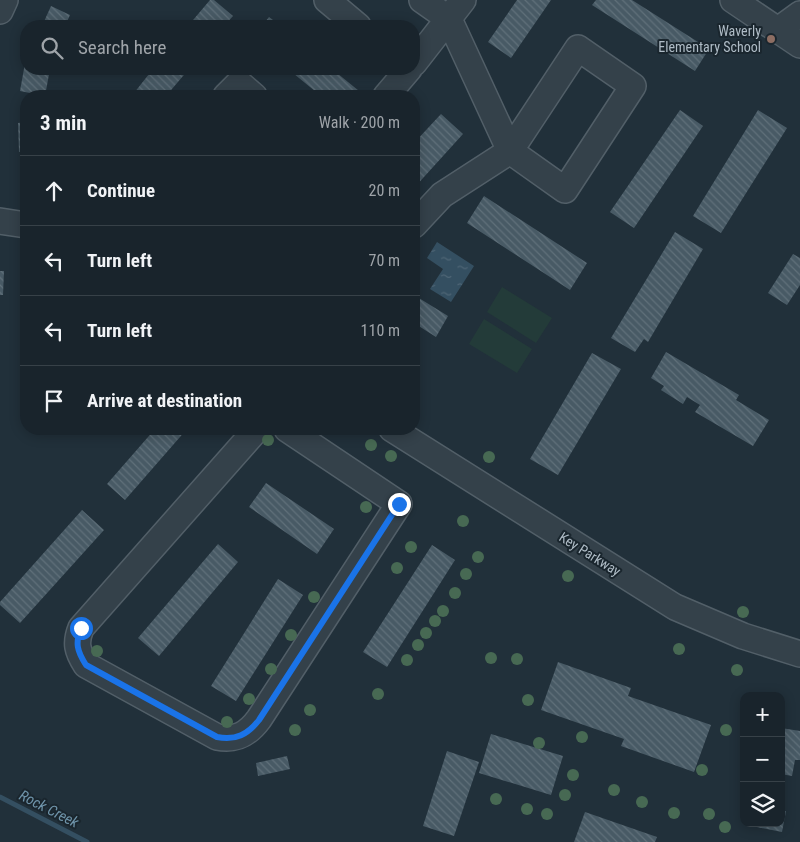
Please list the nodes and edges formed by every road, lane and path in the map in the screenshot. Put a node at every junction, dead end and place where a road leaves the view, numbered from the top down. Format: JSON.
{"nodes":[{"id":1,"x":5,"y":0,"type":"edge"},
{"id":2,"x":327,"y":0,"type":"edge"},
{"id":3,"x":422,"y":0,"type":"edge"},
{"id":4,"x":734,"y":0,"type":"edge"},
{"id":5,"x":456,"y":10,"type":"edge"},
{"id":6,"x":0,"y":11,"type":"edge"},
{"id":7,"x":800,"y":14,"type":"edge"},
{"id":8,"x":351,"y":20,"type":"edge"},
{"id":9,"x":778,"y":30,"type":"junction"},
{"id":10,"x":800,"y":45,"type":"edge"},
{"id":11,"x":420,"y":55,"type":"edge"},
{"id":12,"x":404,"y":75,"type":"edge"},
{"id":13,"x":232,"y":90,"type":"edge"},
{"id":14,"x":247,"y":90,"type":"edge"},
{"id":15,"x":391,"y":90,"type":"edge"},
{"id":16,"x":510,"y":151,"type":"junction"},
{"id":17,"x":420,"y":219,"type":"edge"},
{"id":18,"x":0,"y":221,"type":"edge"},
{"id":19,"x":20,"y":224,"type":"edge"},
{"id":20,"x":252,"y":435,"type":"edge"},
{"id":21,"x":297,"y":435,"type":"edge"},
{"id":22,"x":402,"y":435,"type":"edge"},
{"id":23,"x":800,"y":654,"type":"edge"}],
"edges":[{"from":1,"to":6,"type":"street"},
{"from":2,"to":8,"type":"street"},
{"from":3,"to":5,"type":"street"},
{"from":4,"to":9,"type":"street"},
{"from":5,"to":11,"type":"street"},
{"from":5,"to":16,"type":"street"},
{"from":7,"to":9,"type":"street"},
{"from":9,"to":10,"type":"street"},
{"from":12,"to":15,"type":"street"},
{"from":13,"to":14,"type":"street"},
{"from":16,"to":16,"type":"street"},
{"from":16,"to":17,"type":"street"},
{"from":18,"to":19,"type":"street"},
{"from":20,"to":21,"type":"street"},
{"from":22,"to":23,"type":"street","name":"Key Parkway"}]}
